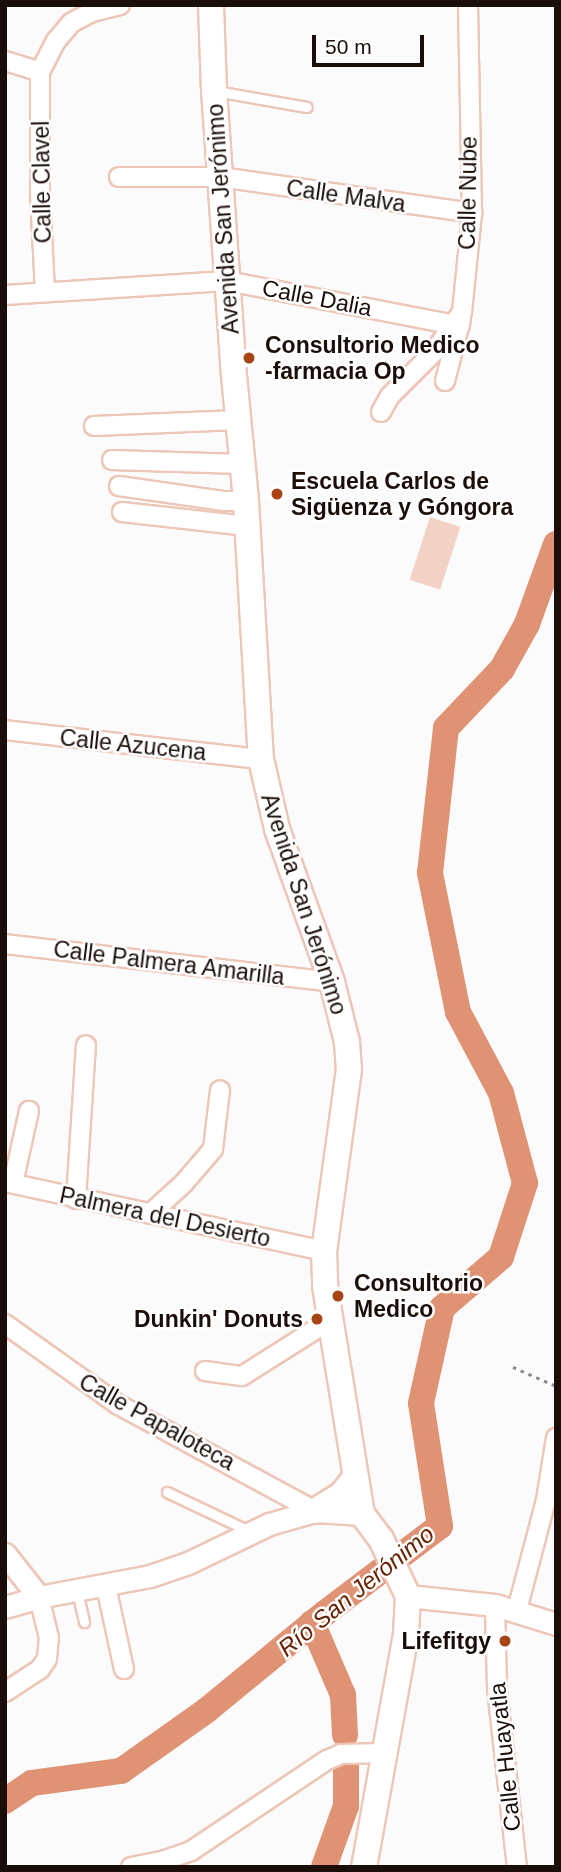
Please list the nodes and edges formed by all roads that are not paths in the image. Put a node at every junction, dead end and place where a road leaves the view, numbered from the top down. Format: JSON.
{"nodes":[{"id":1,"x":120,"y":5,"type":"edge"},
{"id":2,"x":211,"y":5,"type":"edge"},
{"id":3,"x":468,"y":5,"type":"edge"},
{"id":4,"x":5,"y":61,"type":"edge"},
{"id":5,"x":40,"y":72,"type":"junction"},
{"id":6,"x":214,"y":90,"type":"junction"},
{"id":7,"x":307,"y":107,"type":"dead end"},
{"id":8,"x":119,"y":177,"type":"dead end"},
{"id":9,"x":220,"y":177,"type":"junction"},
{"id":10,"x":471,"y":213,"type":"junction"},
{"id":11,"x":227,"y":281,"type":"junction"},
{"id":12,"x":45,"y":292,"type":"junction"},
{"id":13,"x":5,"y":295,"type":"edge"},
{"id":14,"x":458,"y":321,"type":"junction"},
{"id":15,"x":445,"y":381,"type":"dead end"},
{"id":16,"x":381,"y":412,"type":"dead end"},
{"id":17,"x":238,"y":420,"type":"junction"},
{"id":18,"x":94,"y":426,"type":"dead end"},
{"id":19,"x":112,"y":460,"type":"dead end"},
{"id":20,"x":242,"y":464,"type":"junction"},
{"id":21,"x":119,"y":486,"type":"dead end"},
{"id":22,"x":122,"y":512,"type":"dead end"},
{"id":23,"x":247,"y":514,"type":"junction"},
{"id":24,"x":5,"y":730,"type":"edge"},
{"id":25,"x":261,"y":759,"type":"junction"},
{"id":26,"x":5,"y":944,"type":"edge"},
{"id":27,"x":332,"y":982,"type":"junction"},
{"id":28,"x":86,"y":1045,"type":"dead end"},
{"id":29,"x":220,"y":1090,"type":"dead end"},
{"id":30,"x":29,"y":1111,"type":"dead end"},
{"id":31,"x":9,"y":1183,"type":"edge"},
{"id":32,"x":76,"y":1199,"type":"junction"},
{"id":33,"x":150,"y":1214,"type":"junction"},
{"id":34,"x":324,"y":1251,"type":"junction"},
{"id":35,"x":329,"y":1321,"type":"junction"},
{"id":36,"x":5,"y":1324,"type":"edge"},
{"id":37,"x":205,"y":1371,"type":"dead end"},
{"id":38,"x":556,"y":1438,"type":"edge"},
{"id":39,"x":355,"y":1478,"type":"junction"},
{"id":40,"x":167,"y":1492,"type":"dead end"},
{"id":41,"x":551,"y":1503,"type":"edge"},
{"id":42,"x":315,"y":1511,"type":"junction"},
{"id":43,"x":362,"y":1514,"type":"junction"},
{"id":44,"x":251,"y":1532,"type":"junction"},
{"id":45,"x":5,"y":1554,"type":"edge"},
{"id":46,"x":106,"y":1586,"type":"junction"},
{"id":47,"x":405,"y":1588,"type":"junction"},
{"id":48,"x":77,"y":1591,"type":"junction"},
{"id":49,"x":39,"y":1597,"type":"junction"},
{"id":50,"x":495,"y":1605,"type":"junction"},
{"id":51,"x":5,"y":1607,"type":"edge"},
{"id":52,"x":517,"y":1610,"type":"junction"},
{"id":53,"x":84,"y":1622,"type":"dead end"},
{"id":54,"x":556,"y":1624,"type":"edge"},
{"id":55,"x":124,"y":1669,"type":"dead end"},
{"id":56,"x":5,"y":1692,"type":"edge"},
{"id":57,"x":386,"y":1753,"type":"junction"},
{"id":58,"x":131,"y":1867,"type":"edge"},
{"id":59,"x":364,"y":1867,"type":"edge"},
{"id":60,"x":517,"y":1867,"type":"edge"}],
"edges":[{"from":1,"to":5,"type":"street"},
{"from":2,"to":6,"type":"main road","name":"Avenida San Jerónimo"},
{"from":3,"to":10,"type":"street","name":"Calle Nube"},
{"from":4,"to":5,"type":"street"},
{"from":5,"to":12,"type":"street","name":"Calle Clavel"},
{"from":6,"to":7,"type":"lane"},
{"from":6,"to":9,"type":"main road","name":"Avenida San Jerónimo"},
{"from":8,"to":9,"type":"street","name":"Calle Malva"},
{"from":9,"to":10,"type":"street","name":"Calle Malva"},
{"from":9,"to":11,"type":"main road","name":"Avenida San Jerónimo"},
{"from":10,"to":14,"type":"street","name":"Calle Nube"},
{"from":11,"to":12,"type":"street","name":"Calle Dalia"},
{"from":11,"to":14,"type":"street","name":"Calle Dalia"},
{"from":11,"to":17,"type":"main road","name":"Avenida San Jerónimo"},
{"from":12,"to":13,"type":"street","name":"Calle Dalia"},
{"from":14,"to":15,"type":"street","name":"Calle Nube"},
{"from":14,"to":16,"type":"street"},
{"from":17,"to":18,"type":"street"},
{"from":17,"to":20,"type":"main road","name":"Avenida San Jerónimo"},
{"from":19,"to":20,"type":"street"},
{"from":20,"to":23,"type":"main road","name":"Avenida San Jerónimo"},
{"from":21,"to":23,"type":"street"},
{"from":22,"to":23,"type":"street"},
{"from":23,"to":25,"type":"main road","name":"Avenida San Jerónimo"},
{"from":24,"to":25,"type":"street","name":"Calle Azucena"},
{"from":25,"to":27,"type":"main road","name":"Avenida San Jerónimo"},
{"from":26,"to":27,"type":"street","name":"Calle Palmera Amarilla"},
{"from":27,"to":34,"type":"main road","name":"Avenida San Jerónimo"},
{"from":28,"to":32,"type":"street"},
{"from":29,"to":33,"type":"street"},
{"from":30,"to":31,"type":"street"},
{"from":31,"to":32,"type":"street","name":"Palmera del Desierto"},
{"from":32,"to":33,"type":"street","name":"Palmera del Desierto"},
{"from":33,"to":34,"type":"street","name":"Palmera del Desierto"},
{"from":34,"to":35,"type":"main road","name":"Avenida San Jerónimo"},
{"from":35,"to":37,"type":"street"},
{"from":35,"to":39,"type":"main road","name":"Avenida San Jerónimo"},
{"from":36,"to":42,"type":"street","name":"Calle Papaloteca"},
{"from":38,"to":41,"type":"street"},
{"from":39,"to":42,"type":"main road"},
{"from":39,"to":43,"type":"main road","name":"Avenida San Jerónimo"},
{"from":40,"to":44,"type":"lane"},
{"from":41,"to":52,"type":"street"},
{"from":42,"to":43,"type":"street"},
{"from":42,"to":44,"type":"street"},
{"from":43,"to":47,"type":"main road","name":"Avenida San Jerónimo"},
{"from":44,"to":46,"type":"street"},
{"from":45,"to":49,"type":"street"},
{"from":46,"to":48,"type":"street"},
{"from":46,"to":55,"type":"street"},
{"from":47,"to":50,"type":"street"},
{"from":47,"to":57,"type":"main road","name":"Avenida San Jerónimo"},
{"from":48,"to":49,"type":"street"},
{"from":48,"to":53,"type":"lane"},
{"from":49,"to":51,"type":"street"},
{"from":49,"to":56,"type":"street"},
{"from":50,"to":52,"type":"street"},
{"from":50,"to":60,"type":"street","name":"Calle Huayatla"},
{"from":52,"to":54,"type":"street"},
{"from":57,"to":58,"type":"street"},
{"from":57,"to":59,"type":"main road","name":"Avenida San Jerónimo"}]}
